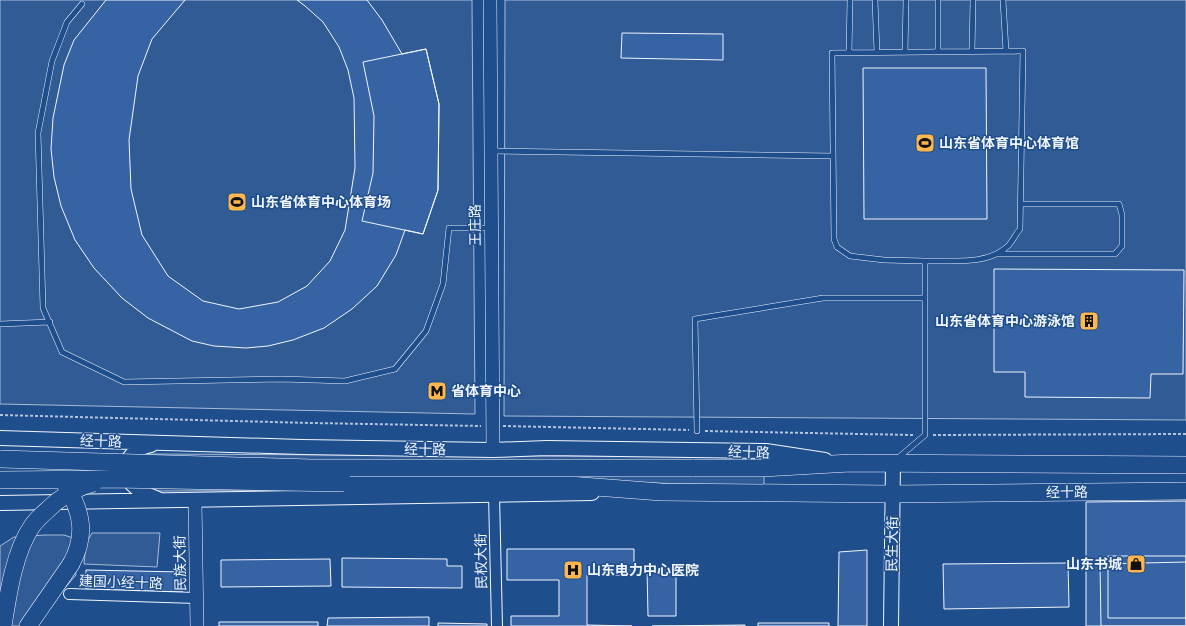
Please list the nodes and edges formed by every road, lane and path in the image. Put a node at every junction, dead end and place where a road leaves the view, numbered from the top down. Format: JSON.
{"nodes":[{"id":1,"x":490,"y":0,"type":"edge"},
{"id":2,"x":850,"y":0,"type":"edge"},
{"id":3,"x":876,"y":0,"type":"edge"},
{"id":4,"x":906,"y":0,"type":"edge"},
{"id":5,"x":938,"y":0,"type":"edge"},
{"id":6,"x":973,"y":0,"type":"edge"},
{"id":7,"x":1003,"y":0,"type":"edge"},
{"id":8,"x":82,"y":4,"type":"dead end"},
{"id":9,"x":972,"y":51,"type":"junction"},
{"id":10,"x":1006,"y":51,"type":"junction"},
{"id":11,"x":877,"y":52,"type":"junction"},
{"id":12,"x":905,"y":52,"type":"junction"},
{"id":13,"x":938,"y":52,"type":"junction"},
{"id":14,"x":849,"y":53,"type":"junction"},
{"id":15,"x":491,"y":151,"type":"junction"},
{"id":16,"x":833,"y":156,"type":"junction"},
{"id":17,"x":1020,"y":204,"type":"junction"},
{"id":18,"x":491,"y":228,"type":"junction"},
{"id":19,"x":996,"y":254,"type":"junction"},
{"id":20,"x":925,"y":261,"type":"junction"},
{"id":21,"x":925,"y":298,"type":"junction"},
{"id":22,"x":50,"y":322,"type":"junction"},
{"id":23,"x":0,"y":324,"type":"edge"},
{"id":24,"x":0,"y":415,"type":"edge"},
{"id":25,"x":493,"y":426,"type":"junction"},
{"id":26,"x":697,"y":431,"type":"junction"},
{"id":27,"x":1186,"y":434,"type":"edge"},
{"id":28,"x":925,"y":435,"type":"junction"},
{"id":29,"x":0,"y":438,"type":"edge"},
{"id":30,"x":163,"y":443,"type":"junction"},
{"id":31,"x":493,"y":450,"type":"junction"},
{"id":32,"x":0,"y":460,"type":"edge"},
{"id":33,"x":19,"y":460,"type":"junction"},
{"id":34,"x":850,"y":463,"type":"junction"},
{"id":35,"x":893,"y":463,"type":"junction"},
{"id":36,"x":1186,"y":465,"type":"edge"},
{"id":37,"x":112,"y":479,"type":"junction"},
{"id":38,"x":0,"y":480,"type":"edge"},
{"id":39,"x":1186,"y":491,"type":"edge"},
{"id":40,"x":661,"y":492,"type":"junction"},
{"id":41,"x":892,"y":494,"type":"junction"},
{"id":42,"x":494,"y":495,"type":"junction"},
{"id":43,"x":196,"y":500,"type":"junction"},
{"id":44,"x":163,"y":501,"type":"junction"},
{"id":45,"x":0,"y":503,"type":"edge"},
{"id":46,"x":69,"y":594,"type":"dead end"},
{"id":47,"x":197,"y":598,"type":"junction"},
{"id":48,"x":3,"y":626,"type":"edge"},
{"id":49,"x":28,"y":626,"type":"edge"},
{"id":50,"x":197,"y":626,"type":"edge"},
{"id":51,"x":497,"y":626,"type":"edge"},
{"id":52,"x":891,"y":626,"type":"edge"}],
"edges":[{"from":1,"to":15,"type":"street","name":"王庄路"},
{"from":2,"to":14,"type":"lane"},
{"from":3,"to":11,"type":"lane"},
{"from":4,"to":12,"type":"lane"},
{"from":5,"to":13,"type":"lane"},
{"from":6,"to":9,"type":"lane"},
{"from":7,"to":10,"type":"lane"},
{"from":8,"to":22,"type":"lane"},
{"from":9,"to":10,"type":"lane"},
{"from":9,"to":13,"type":"lane"},
{"from":10,"to":17,"type":"lane"},
{"from":11,"to":12,"type":"lane"},
{"from":11,"to":14,"type":"lane"},
{"from":12,"to":13,"type":"lane"},
{"from":14,"to":16,"type":"lane"},
{"from":15,"to":16,"type":"lane"},
{"from":15,"to":18,"type":"street","name":"王庄路"},
{"from":16,"to":20,"type":"lane"},
{"from":17,"to":19,"type":"lane"},
{"from":17,"to":19,"type":"lane"},
{"from":18,"to":22,"type":"lane"},
{"from":18,"to":25,"type":"street","name":"王庄路"},
{"from":19,"to":20,"type":"lane"},
{"from":20,"to":21,"type":"lane"},
{"from":21,"to":26,"type":"lane"},
{"from":21,"to":28,"type":"lane"},
{"from":22,"to":23,"type":"lane"},
{"from":24,"to":25,"type":"path"},
{"from":25,"to":26,"type":"path"},
{"from":25,"to":31,"type":"street","name":"王庄路"},
{"from":26,"to":28,"type":"path"},
{"from":27,"to":28,"type":"path"},
{"from":28,"to":35,"type":"lane"},
{"from":29,"to":30,"type":"main road","name":"经十路"},
{"from":30,"to":31,"type":"main road","name":"经十路"},
{"from":30,"to":44,"type":"main road"},
{"from":31,"to":34,"type":"main road","name":"经十路"},
{"from":32,"to":33,"type":"highway","name":"经十路","bridge":true},
{"from":33,"to":34,"type":"highway","name":"经十路","bridge":true},
{"from":33,"to":49,"type":"highway","bridge":true},
{"from":34,"to":35,"type":"highway","name":"经十路"},
{"from":35,"to":36,"type":"highway","name":"经十路"},
{"from":35,"to":41,"type":"main road","name":"民生大街"},
{"from":37,"to":38,"type":"highway","name":"经十路","bridge":true},
{"from":37,"to":40,"type":"highway","name":"经十路","bridge":true},
{"from":37,"to":48,"type":"highway","bridge":true},
{"from":39,"to":41,"type":"highway","name":"经十路"},
{"from":40,"to":41,"type":"highway","name":"经十路"},
{"from":40,"to":42,"type":"main road","name":"经十路"},
{"from":41,"to":52,"type":"main road","name":"民生大街"},
{"from":42,"to":43,"type":"main road","name":"经十路"},
{"from":42,"to":51,"type":"street","name":"民权大街"},
{"from":43,"to":44,"type":"main road","name":"经十路"},
{"from":43,"to":47,"type":"street","name":"民族大街"},
{"from":44,"to":45,"type":"main road","name":"经十路"},
{"from":46,"to":47,"type":"street","name":"建国小经十路"},
{"from":47,"to":50,"type":"street","name":"民族大街"}]}
